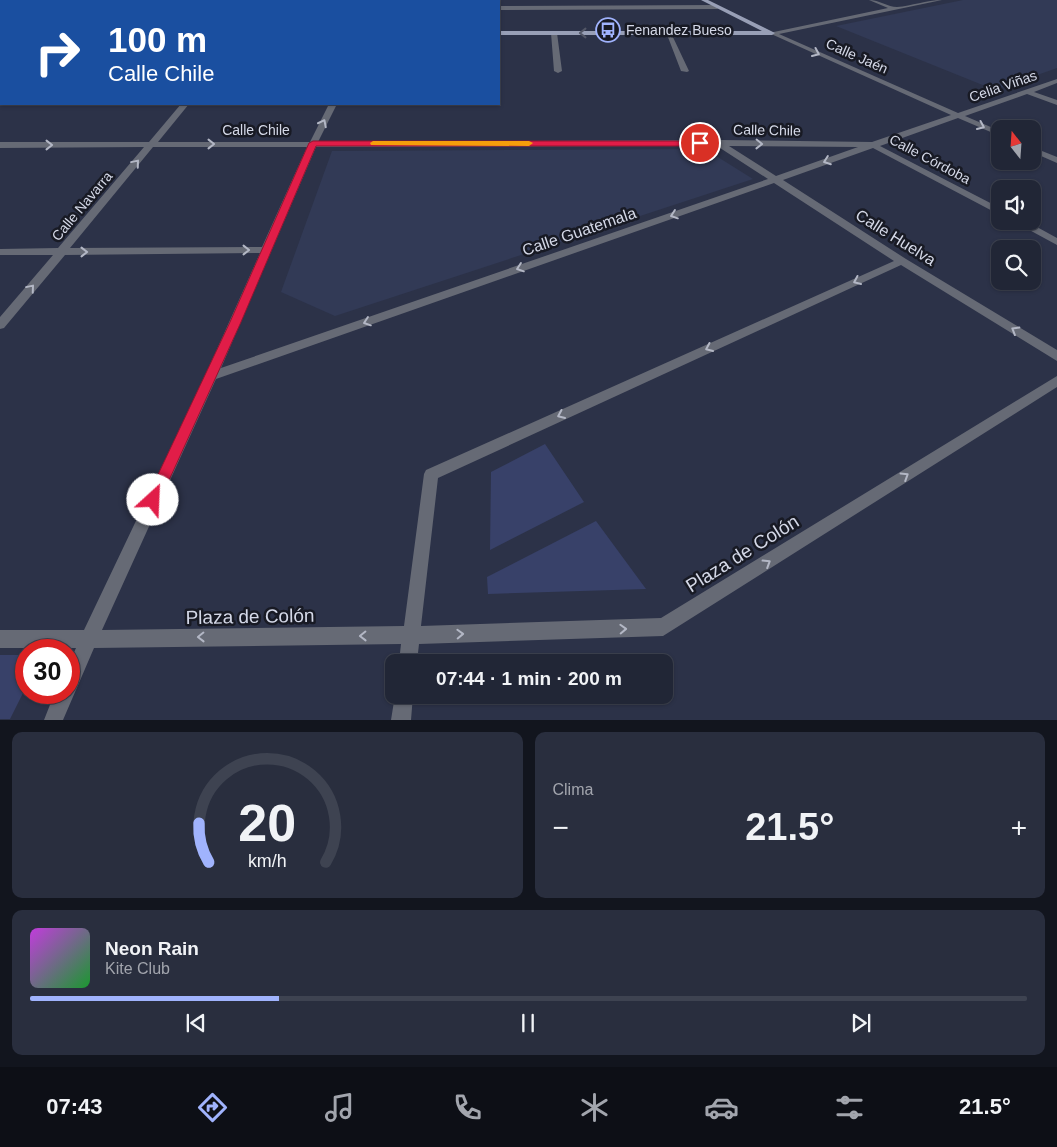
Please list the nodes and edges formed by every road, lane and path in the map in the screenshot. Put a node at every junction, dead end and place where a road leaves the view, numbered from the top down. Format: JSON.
{"nodes":[{"id":1,"x":515,"y":0,"type":"edge"},
{"id":2,"x":649,"y":0,"type":"edge"},
{"id":3,"x":704,"y":0,"type":"edge"},
{"id":4,"x":872,"y":0,"type":"edge"},
{"id":5,"x":939,"y":0,"type":"edge"},
{"id":6,"x":717,"y":7,"type":"junction"},
{"id":7,"x":500,"y":8,"type":"edge"},
{"id":8,"x":514,"y":8,"type":"junction"},
{"id":9,"x":655,"y":8,"type":"junction"},
{"id":10,"x":895,"y":9,"type":"junction"},
{"id":11,"x":500,"y":33,"type":"edge"},
{"id":12,"x":554,"y":33,"type":"junction"},
{"id":13,"x":668,"y":33,"type":"junction"},
{"id":14,"x":772,"y":33,"type":"junction"},
{"id":15,"x":558,"y":71,"type":"dead end"},
{"id":16,"x":685,"y":71,"type":"dead end"},
{"id":17,"x":1057,"y":81,"type":"edge"},
{"id":18,"x":1026,"y":91,"type":"junction"},
{"id":19,"x":1057,"y":103,"type":"edge"},
{"id":20,"x":184,"y":105,"type":"edge"},
{"id":21,"x":332,"y":105,"type":"edge"},
{"id":22,"x":956,"y":115,"type":"junction"},
{"id":23,"x":991,"y":130,"type":"edge"},
{"id":24,"x":313,"y":143,"type":"junction"},
{"id":25,"x":719,"y":143,"type":"junction"},
{"id":26,"x":0,"y":145,"type":"edge"},
{"id":27,"x":151,"y":145,"type":"junction"},
{"id":28,"x":873,"y":145,"type":"junction"},
{"id":29,"x":1041,"y":153,"type":"edge"},
{"id":30,"x":1057,"y":160,"type":"edge"},
{"id":31,"x":776,"y":179,"type":"junction"},
{"id":32,"x":991,"y":207,"type":"edge"},
{"id":33,"x":1035,"y":230,"type":"edge"},
{"id":34,"x":1057,"y":242,"type":"edge"},
{"id":35,"x":267,"y":250,"type":"junction"},
{"id":36,"x":0,"y":252,"type":"edge"},
{"id":37,"x":61,"y":252,"type":"junction"},
{"id":38,"x":902,"y":261,"type":"junction"},
{"id":39,"x":0,"y":325,"type":"edge"},
{"id":40,"x":1057,"y":356,"type":"edge"},
{"id":41,"x":211,"y":376,"type":"junction"},
{"id":42,"x":1057,"y":381,"type":"edge"},
{"id":43,"x":412,"y":635,"type":"junction"},
{"id":44,"x":0,"y":639,"type":"edge"},
{"id":45,"x":89,"y":639,"type":"junction"},
{"id":46,"x":409,"y":654,"type":"edge"},
{"id":47,"x":80,"y":659,"type":"edge"},
{"id":48,"x":60,"y":704,"type":"edge"},
{"id":49,"x":403,"y":704,"type":"edge"},
{"id":50,"x":53,"y":720,"type":"edge"},
{"id":51,"x":401,"y":720,"type":"edge"}],
"edges":[{"from":1,"to":8,"type":"street"},
{"from":2,"to":9,"type":"street"},
{"from":3,"to":6,"type":"main road","name":"Calle Jaén"},
{"from":4,"to":10,"type":"street"},
{"from":5,"to":10,"type":"street"},
{"from":6,"to":9,"type":"street"},
{"from":6,"to":14,"type":"main road","name":"Calle Jaén"},
{"from":7,"to":8,"type":"street"},
{"from":8,"to":9,"type":"street"},
{"from":10,"to":14,"type":"street"},
{"from":11,"to":12,"type":"main road"},
{"from":13,"to":12,"type":"main road","one_way":true},
{"from":12,"to":15,"type":"street"},
{"from":13,"to":14,"type":"main road"},
{"from":13,"to":16,"type":"street"},
{"from":14,"to":22,"type":"street","name":"Calle Jaén","one_way":true},
{"from":17,"to":18,"type":"street","name":"Celia Viñas"},
{"from":18,"to":19,"type":"street"},
{"from":18,"to":22,"type":"street","name":"Celia Viñas"},
{"from":20,"to":27,"type":"street","name":"Calle Navarra"},
{"from":24,"to":21,"type":"street","one_way":true},
{"from":22,"to":23,"type":"street","name":"Calle Jaén","one_way":true},
{"from":22,"to":28,"type":"street","name":"Calle Guatemala"},
{"from":24,"to":25,"type":"street","name":"Calle Chile"},
{"from":27,"to":24,"type":"street","name":"Calle Chile","one_way":true},
{"from":24,"to":35,"type":"street"},
{"from":25,"to":28,"type":"street","name":"Calle Chile","one_way":true},
{"from":25,"to":31,"type":"street","name":"Calle Huelva"},
{"from":26,"to":27,"type":"street","name":"Calle Chile","one_way":true},
{"from":37,"to":27,"type":"street","name":"Calle Navarra","one_way":true},
{"from":28,"to":31,"type":"street","name":"Calle Guatemala","one_way":true},
{"from":28,"to":32,"type":"street","name":"Calle Córdoba"},
{"from":29,"to":30,"type":"street"},
{"from":31,"to":38,"type":"street","name":"Calle Huelva"},
{"from":31,"to":41,"type":"street","name":"Calle Guatemala","one_way":true},
{"from":33,"to":34,"type":"street"},
{"from":37,"to":35,"type":"street","one_way":true},
{"from":35,"to":41,"type":"street"},
{"from":36,"to":37,"type":"street"},
{"from":39,"to":37,"type":"street","name":"Calle Navarra","one_way":true},
{"from":40,"to":38,"type":"street","name":"Calle Huelva","one_way":true},
{"from":38,"to":43,"type":"street","one_way":true},
{"from":41,"to":45,"type":"street"},
{"from":43,"to":42,"type":"street","name":"Plaza de Colón","one_way":true},
{"from":43,"to":45,"type":"street","name":"Plaza de Colón","one_way":true},
{"from":43,"to":46,"type":"street"},
{"from":44,"to":45,"type":"street","name":"Plaza de Colón"},
{"from":45,"to":47,"type":"street"},
{"from":48,"to":50,"type":"street"},
{"from":49,"to":51,"type":"street"}]}
